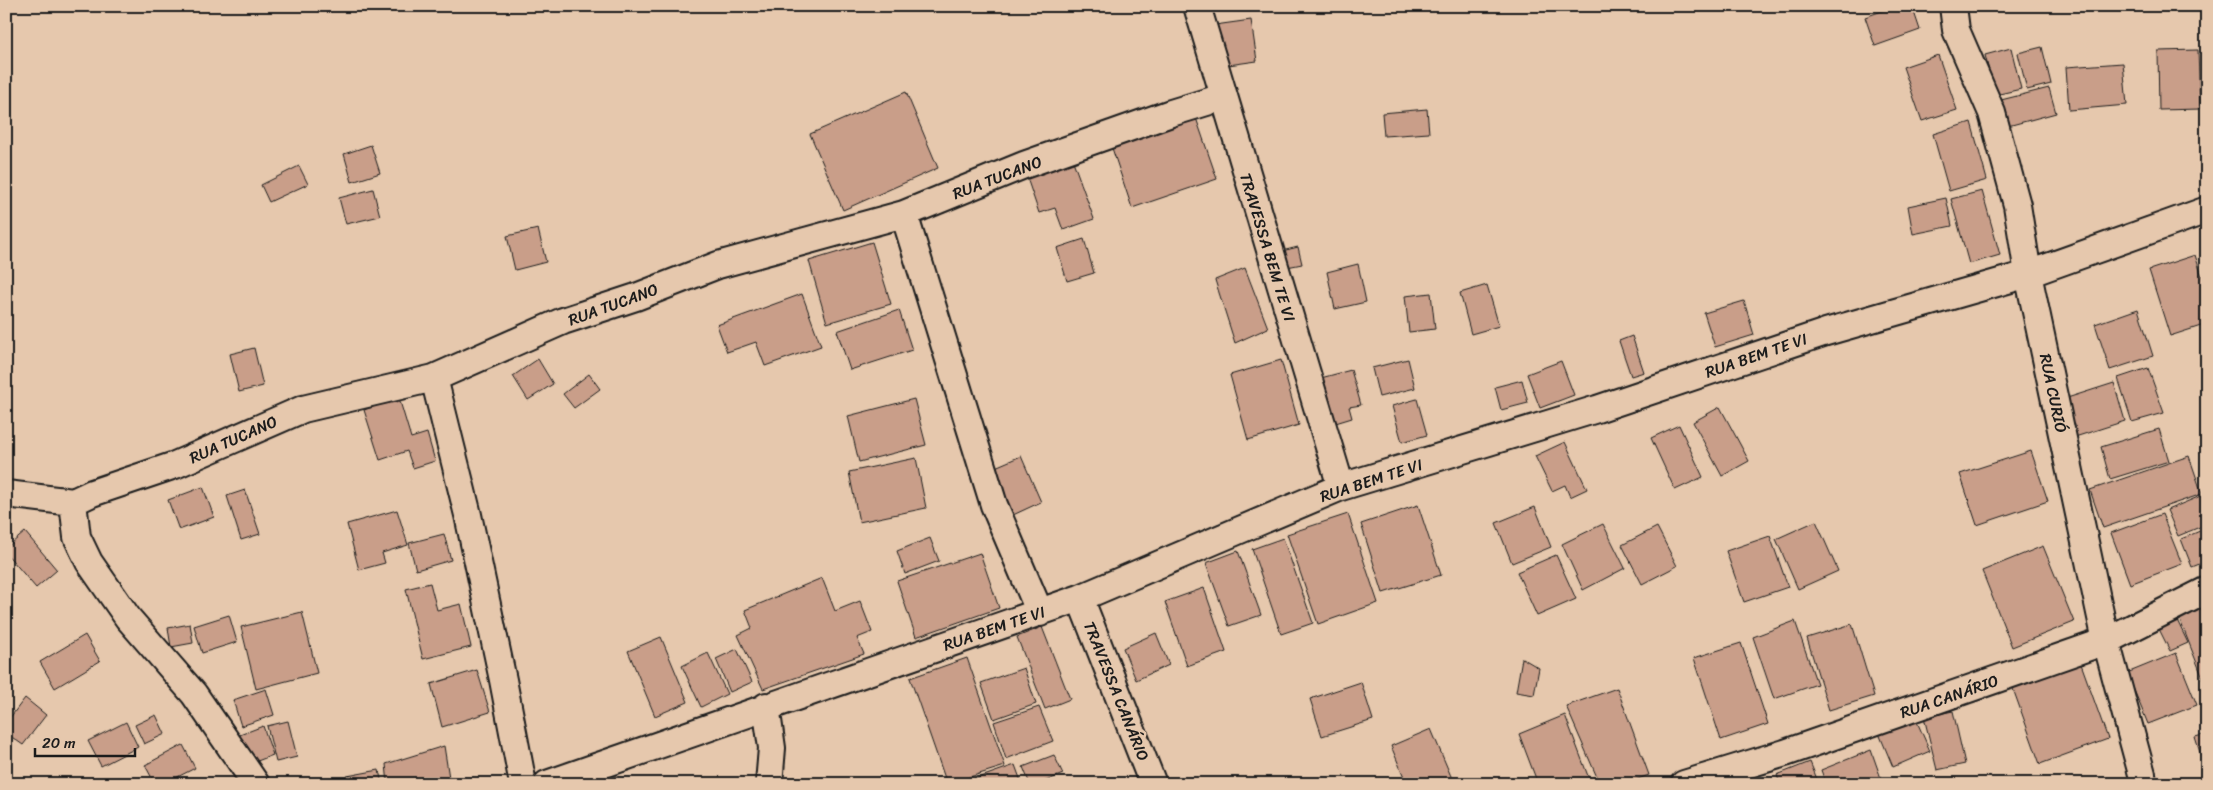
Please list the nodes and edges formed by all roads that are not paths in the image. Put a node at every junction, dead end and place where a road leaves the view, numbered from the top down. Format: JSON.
{"nodes":[{"id":1,"x":1197,"y":6,"type":"edge"},
{"id":2,"x":1954,"y":6,"type":"edge"},
{"id":3,"x":1222,"y":97,"type":"junction"},
{"id":4,"x":2207,"y":210,"type":"edge"},
{"id":5,"x":904,"y":214,"type":"junction"},
{"id":6,"x":2028,"y":274,"type":"junction"},
{"id":7,"x":434,"y":378,"type":"junction"},
{"id":8,"x":1341,"y":487,"type":"junction"},
{"id":9,"x":6,"y":494,"type":"edge"},
{"id":10,"x":73,"y":502,"type":"junction"},
{"id":11,"x":2207,"y":590,"type":"edge"},
{"id":12,"x":1080,"y":598,"type":"junction"},
{"id":13,"x":1040,"y":613,"type":"junction"},
{"id":14,"x":2106,"y":641,"type":"junction"},
{"id":15,"x":766,"y":706,"type":"junction"},
{"id":16,"x":256,"y":784,"type":"edge"},
{"id":17,"x":523,"y":784,"type":"edge"},
{"id":18,"x":547,"y":784,"type":"edge"},
{"id":19,"x":770,"y":784,"type":"edge"},
{"id":20,"x":1153,"y":784,"type":"edge"},
{"id":21,"x":1684,"y":784,"type":"edge"},
{"id":22,"x":2142,"y":784,"type":"edge"}],
"edges":[{"from":1,"to":3,"type":"street","name":"TRAVESSA BEM TE VI"},
{"from":2,"to":6,"type":"street","name":"RUA CURIÓ"},
{"from":3,"to":5,"type":"street","name":"RUA TUCANO"},
{"from":3,"to":8,"type":"street","name":"TRAVESSA BEM TE VI"},
{"from":4,"to":6,"type":"street","name":"RUA BEM TE VI"},
{"from":5,"to":7,"type":"street","name":"RUA TUCANO"},
{"from":5,"to":13,"type":"street"},
{"from":6,"to":8,"type":"street","name":"RUA BEM TE VI"},
{"from":6,"to":14,"type":"street","name":"RUA CURIÓ"},
{"from":7,"to":10,"type":"street","name":"RUA TUCANO"},
{"from":7,"to":17,"type":"street"},
{"from":8,"to":12,"type":"street","name":"RUA BEM TE VI"},
{"from":9,"to":10,"type":"street"},
{"from":10,"to":16,"type":"street"},
{"from":11,"to":14,"type":"street","name":"RUA CANÁRIO"},
{"from":12,"to":13,"type":"street","name":"RUA BEM TE VI"},
{"from":12,"to":20,"type":"street","name":"TRAVESSA CANÁRIO"},
{"from":13,"to":15,"type":"street","name":"RUA BEM TE VI"},
{"from":14,"to":21,"type":"street","name":"RUA CANÁRIO"},
{"from":14,"to":22,"type":"street","name":"RUA CURIÓ"},
{"from":15,"to":18,"type":"street","name":"RUA BEM TE VI"},
{"from":15,"to":19,"type":"street"}]}
